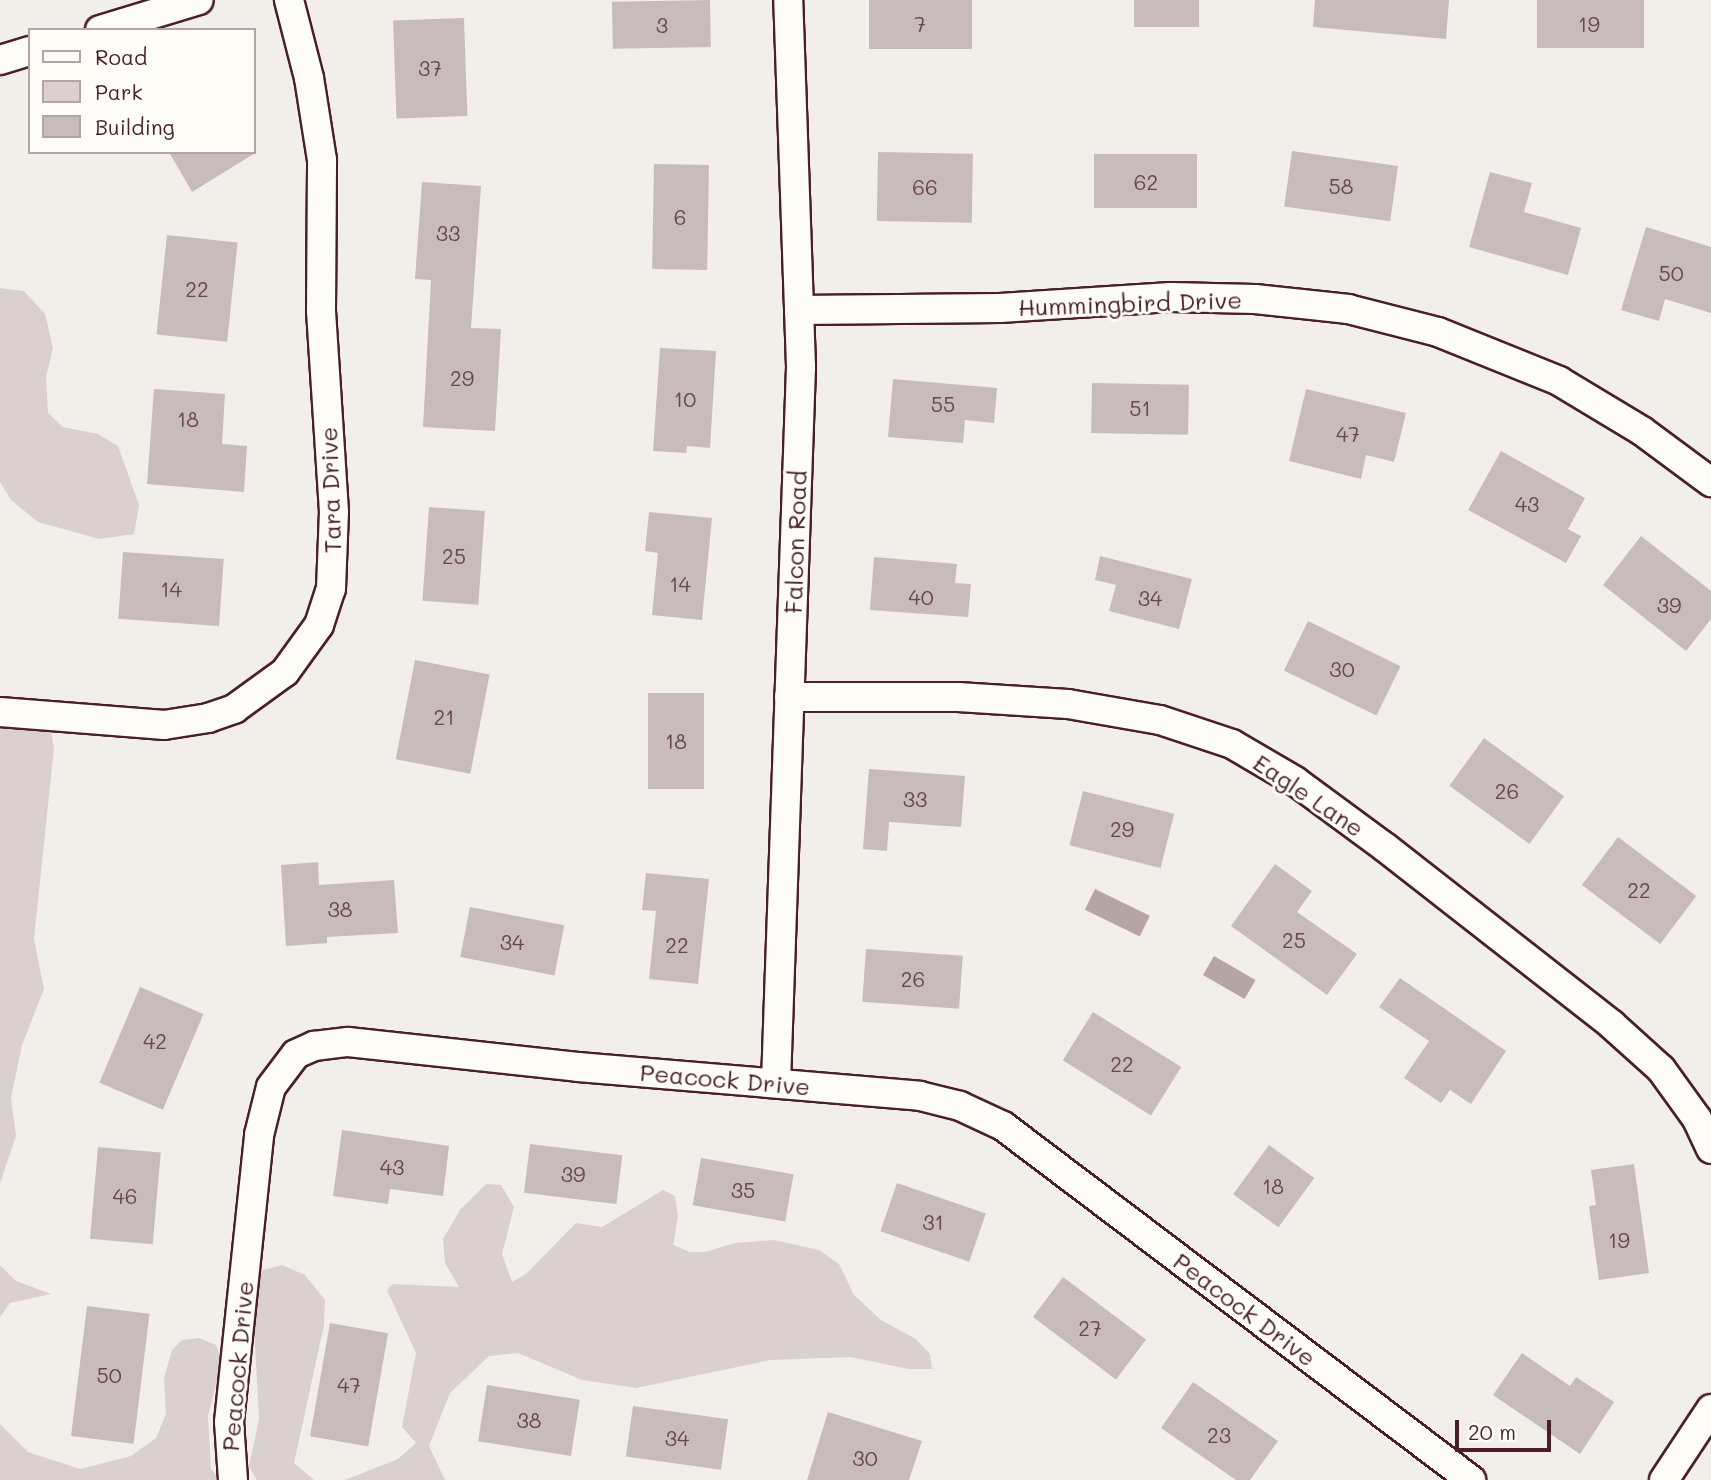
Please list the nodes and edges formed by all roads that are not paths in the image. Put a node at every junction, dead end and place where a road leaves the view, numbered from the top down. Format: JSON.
{"nodes":[{"id":1,"x":198,"y":0,"type":"edge"},
{"id":2,"x":289,"y":0,"type":"edge"},
{"id":3,"x":788,"y":0,"type":"edge"},
{"id":4,"x":107,"y":28,"type":"edge"},
{"id":5,"x":28,"y":52,"type":"edge"},
{"id":6,"x":0,"y":60,"type":"edge"},
{"id":7,"x":799,"y":310,"type":"junction"},
{"id":8,"x":1711,"y":482,"type":"edge"},
{"id":9,"x":789,"y":697,"type":"junction"},
{"id":10,"x":0,"y":712,"type":"edge"},
{"id":11,"x":776,"y":1083,"type":"junction"},
{"id":12,"x":1711,"y":1149,"type":"edge"},
{"id":13,"x":1711,"y":1409,"type":"edge"},
{"id":14,"x":233,"y":1480,"type":"edge"},
{"id":15,"x":1471,"y":1480,"type":"edge"},
{"id":16,"x":1664,"y":1480,"type":"edge"}],
"edges":[{"from":1,"to":4,"type":"street"},
{"from":2,"to":10,"type":"street","name":"Tara Drive"},
{"from":3,"to":7,"type":"street","name":"Falcon Road"},
{"from":5,"to":6,"type":"street"},
{"from":7,"to":8,"type":"street","name":"Hummingbird Drive"},
{"from":7,"to":9,"type":"street","name":"Falcon Road"},
{"from":9,"to":11,"type":"street","name":"Falcon Road"},
{"from":9,"to":12,"type":"street","name":"Eagle Lane"},
{"from":11,"to":14,"type":"street","name":"Peacock Drive"},
{"from":11,"to":15,"type":"street","name":"Peacock Drive"},
{"from":13,"to":16,"type":"street"}]}
